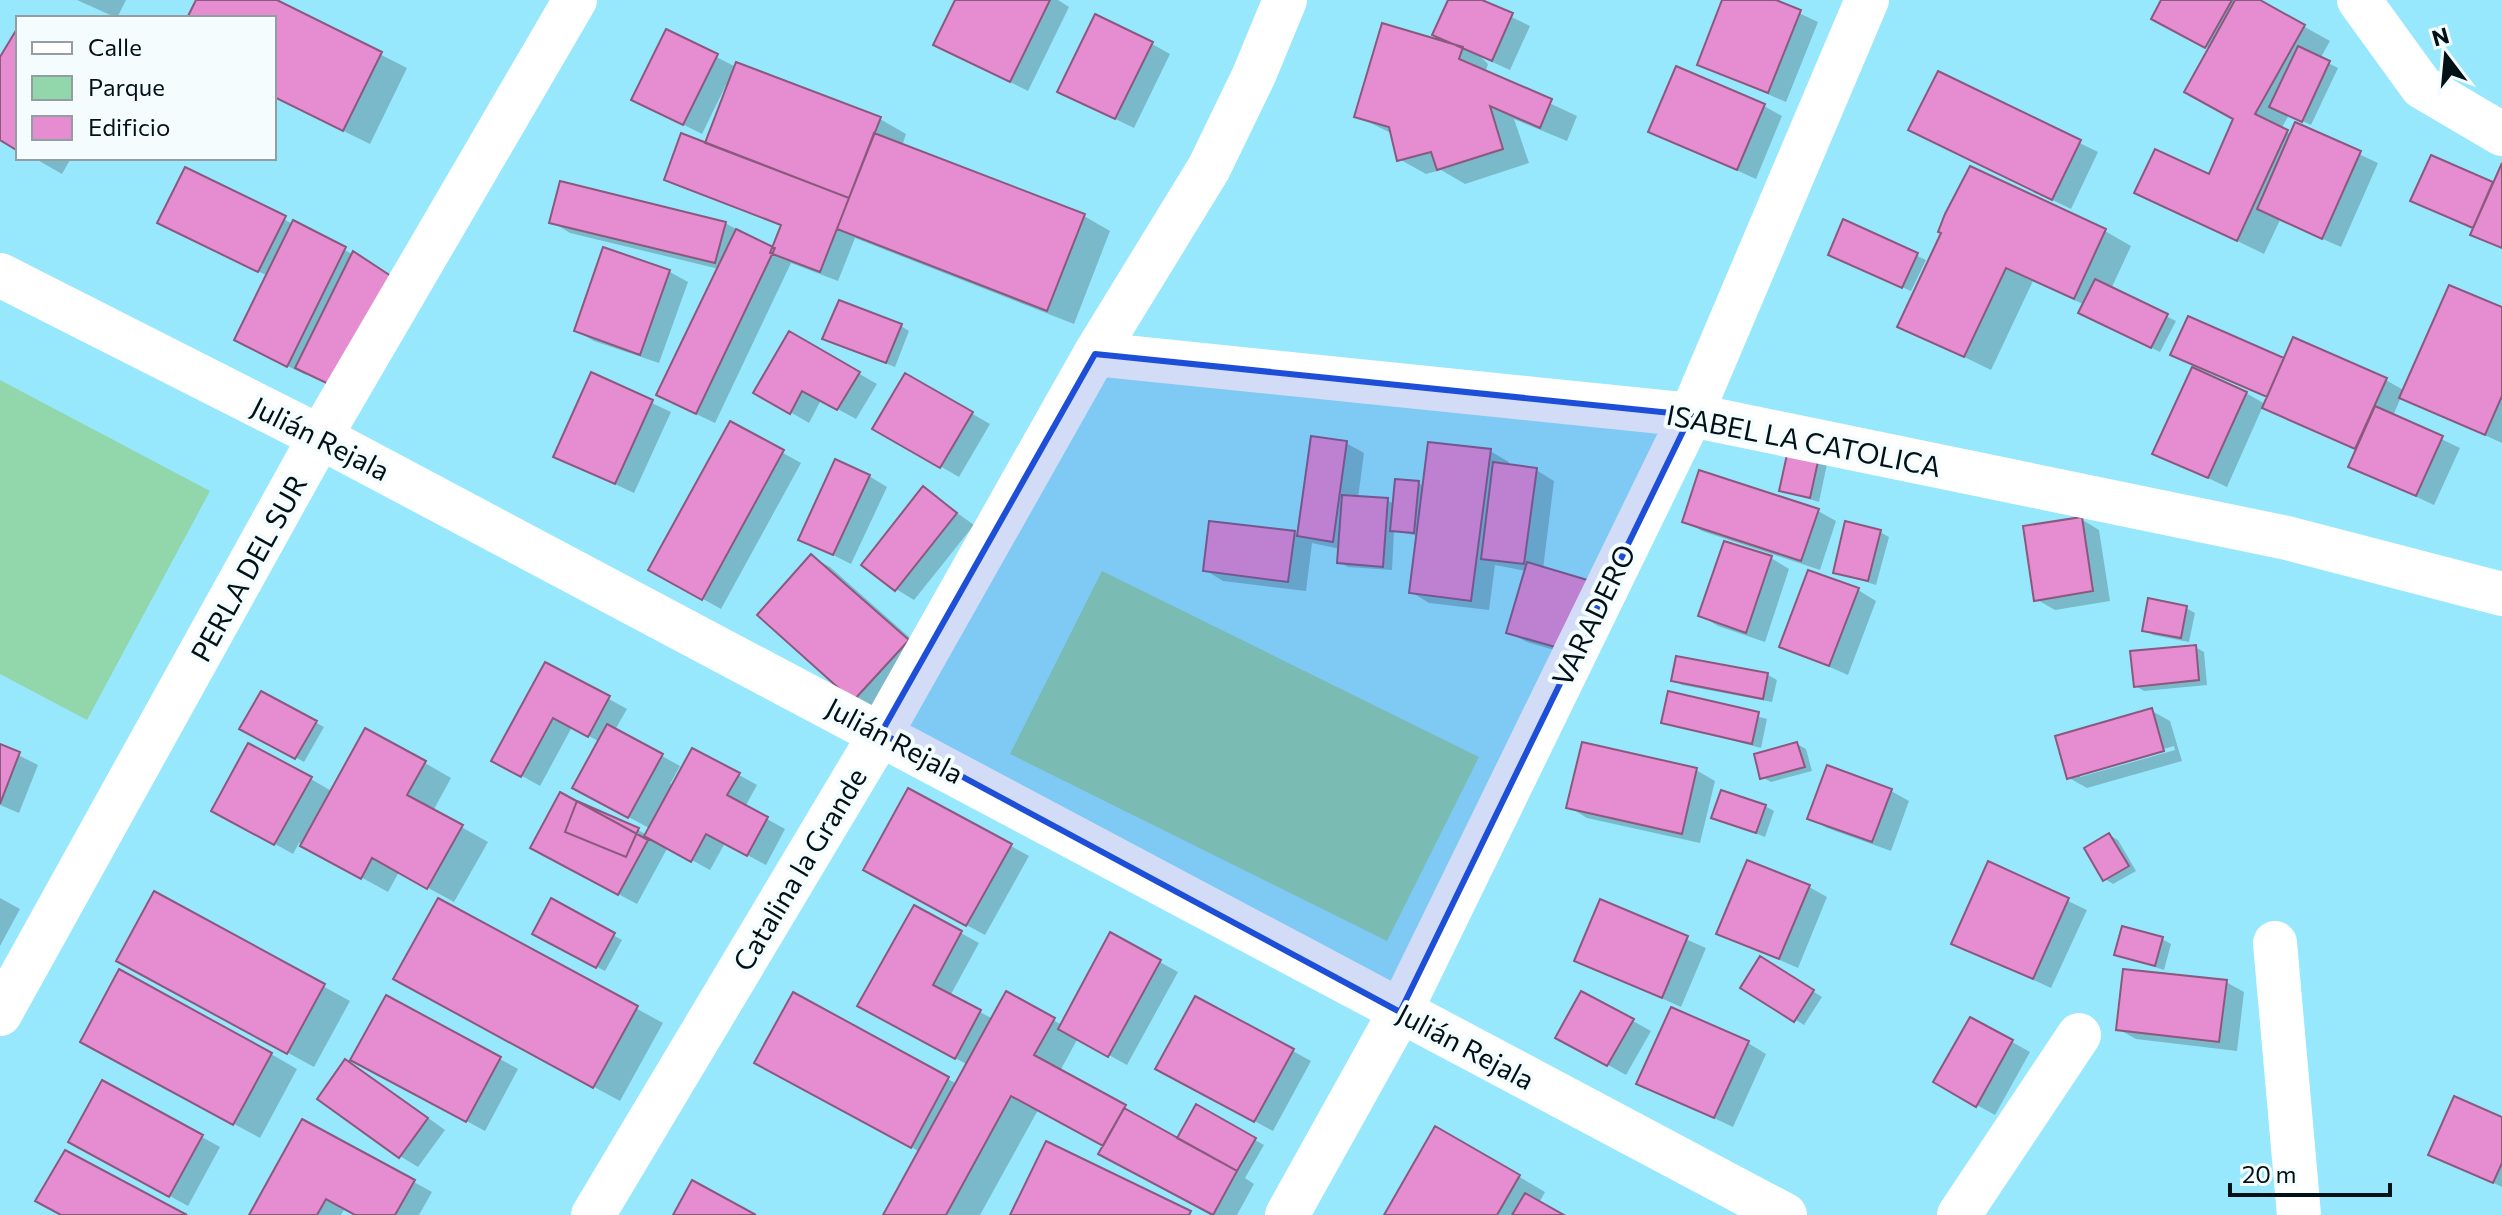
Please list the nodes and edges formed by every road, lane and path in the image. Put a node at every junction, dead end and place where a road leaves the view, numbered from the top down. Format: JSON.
{"nodes":[{"id":1,"x":575,"y":0,"type":"edge"},
{"id":2,"x":1285,"y":0,"type":"edge"},
{"id":3,"x":1867,"y":0,"type":"edge"},
{"id":4,"x":2359,"y":0,"type":"edge"},
{"id":5,"x":2502,"y":134,"type":"edge"},
{"id":6,"x":0,"y":275,"type":"edge"},
{"id":7,"x":1095,"y":354,"type":"junction"},
{"id":8,"x":1691,"y":415,"type":"junction"},
{"id":9,"x":320,"y":437,"type":"junction"},
{"id":10,"x":2502,"y":594,"type":"edge"},
{"id":11,"x":881,"y":733,"type":"junction"},
{"id":12,"x":2275,"y":943,"type":"dead end"},
{"id":13,"x":1400,"y":1012,"type":"junction"},
{"id":14,"x":0,"y":1014,"type":"edge"},
{"id":15,"x":2079,"y":1035,"type":"dead end"},
{"id":16,"x":593,"y":1215,"type":"edge"},
{"id":17,"x":1287,"y":1215,"type":"edge"},
{"id":18,"x":1785,"y":1215,"type":"edge"},
{"id":19,"x":1959,"y":1215,"type":"edge"},
{"id":20,"x":2299,"y":1215,"type":"edge"}],
"edges":[{"from":1,"to":9,"type":"street","name":"PERLA DEL SUR"},
{"from":2,"to":7,"type":"street","name":"Catalina la Grande"},
{"from":3,"to":8,"type":"street","name":"VARADERO"},
{"from":4,"to":5,"type":"street"},
{"from":6,"to":9,"type":"street","name":"Julián Rejala"},
{"from":7,"to":8,"type":"street","name":"ISABEL LA CATOLICA"},
{"from":7,"to":11,"type":"street","name":"Catalina la Grande"},
{"from":8,"to":10,"type":"street","name":"ISABEL LA CATOLICA"},
{"from":8,"to":13,"type":"street","name":"VARADERO"},
{"from":9,"to":11,"type":"street","name":"Julián Rejala"},
{"from":9,"to":14,"type":"street","name":"PERLA DEL SUR"},
{"from":11,"to":13,"type":"street","name":"Julián Rejala"},
{"from":11,"to":16,"type":"street","name":"Catalina la Grande"},
{"from":12,"to":20,"type":"street"},
{"from":13,"to":17,"type":"street","name":"VARADERO"},
{"from":13,"to":18,"type":"street","name":"Julián Rejala"},
{"from":15,"to":19,"type":"street"}]}
